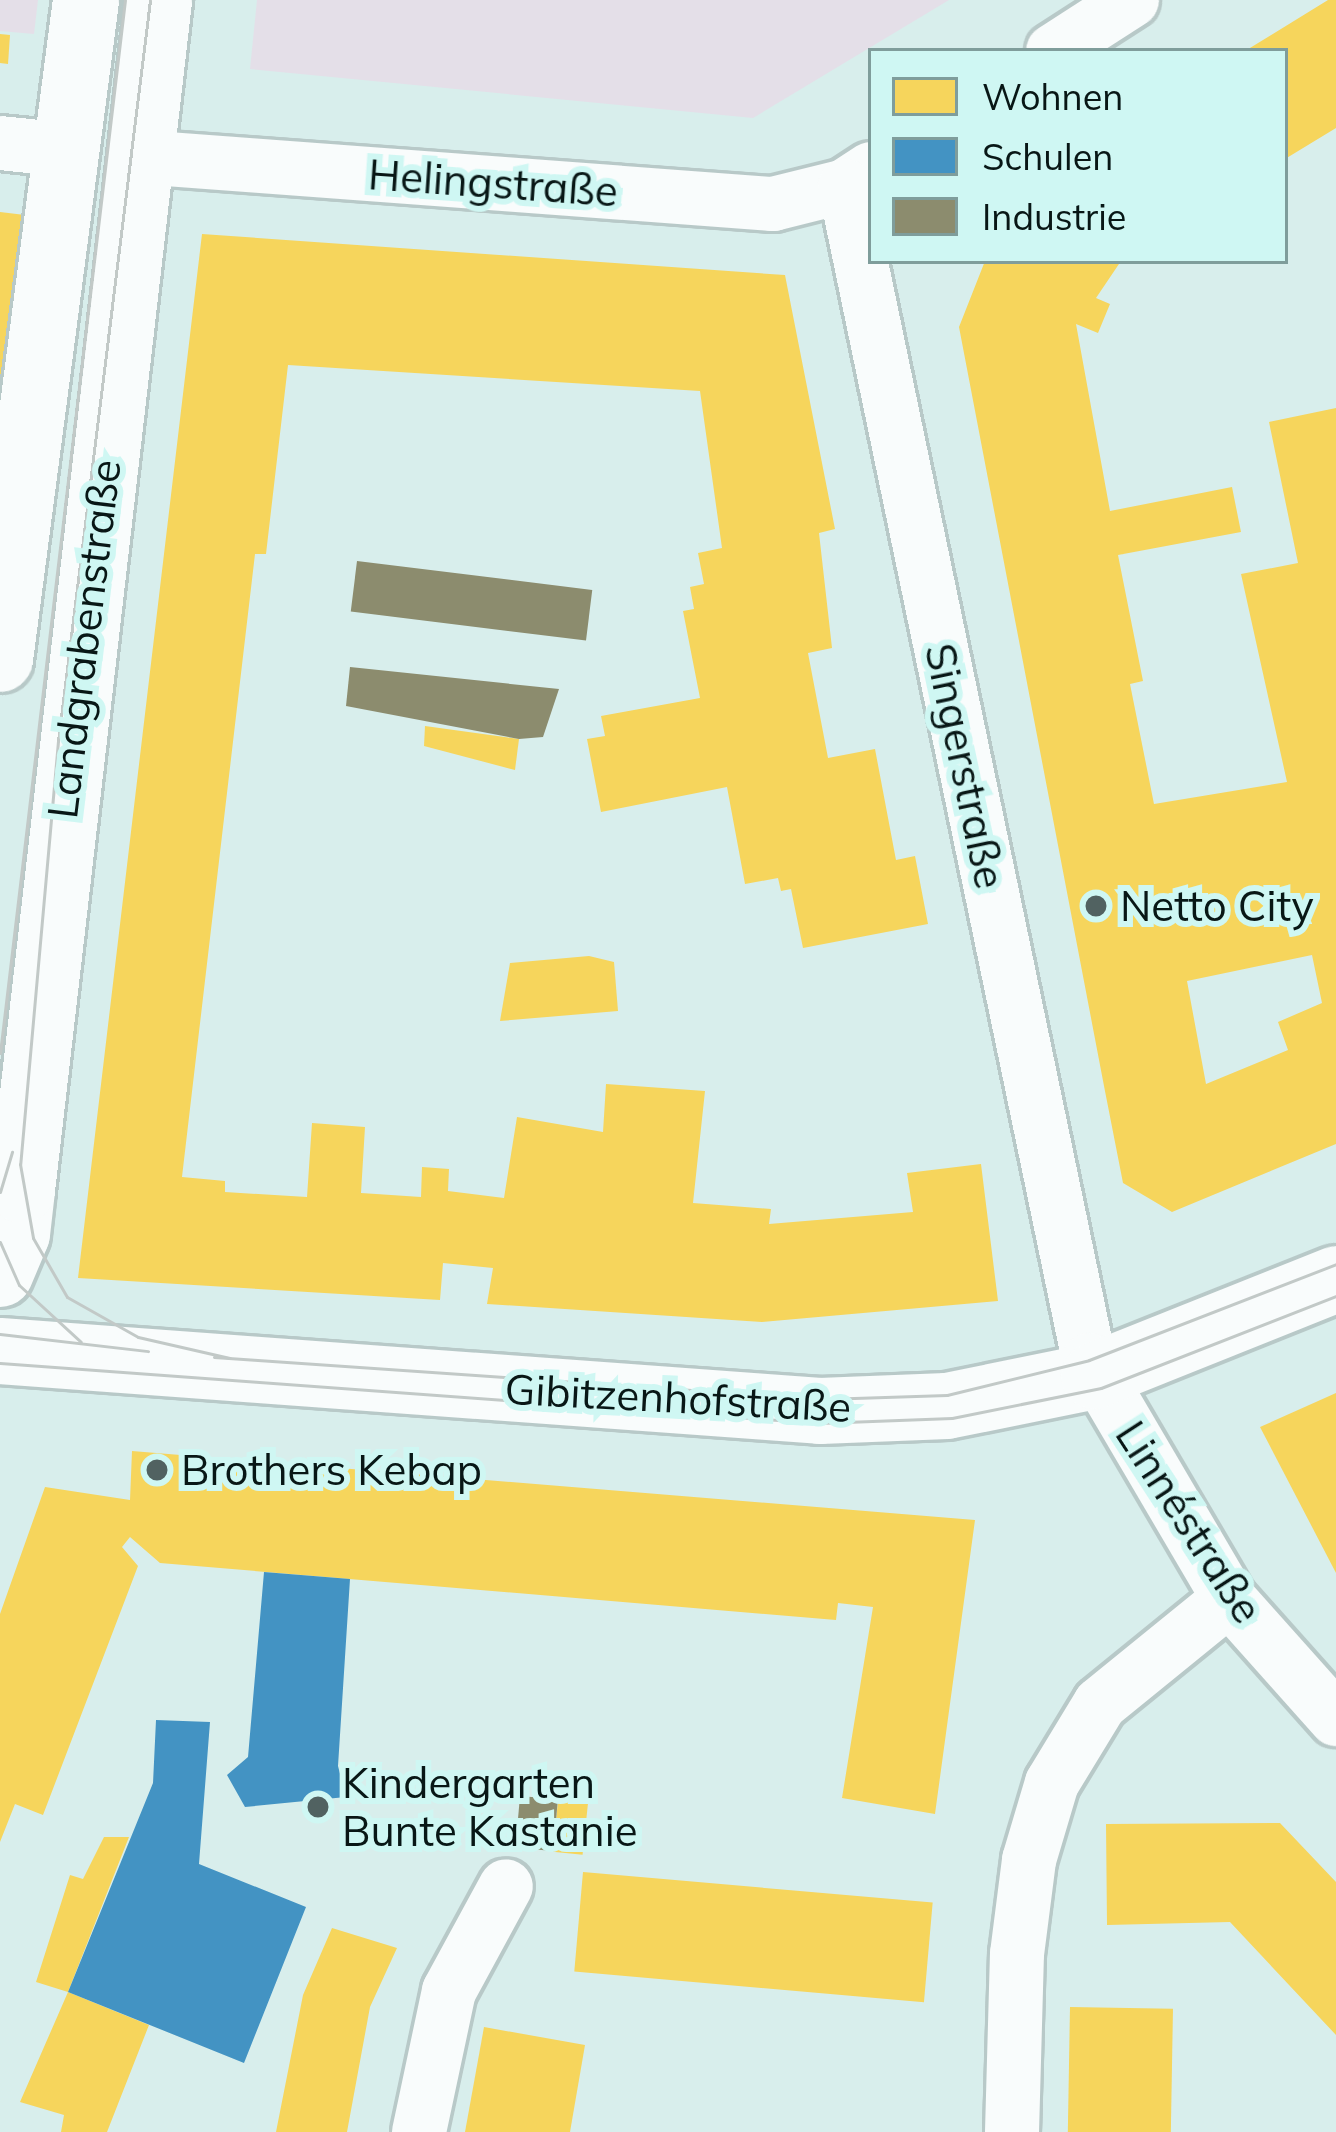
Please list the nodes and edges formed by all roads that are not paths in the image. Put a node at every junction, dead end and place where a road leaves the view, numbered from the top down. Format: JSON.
{"nodes":[{"id":1,"x":86,"y":0,"type":"edge"},
{"id":2,"x":158,"y":0,"type":"edge"},
{"id":3,"x":1132,"y":0,"type":"edge"},
{"id":4,"x":1058,"y":48,"type":"edge"},
{"id":5,"x":0,"y":142,"type":"edge"},
{"id":6,"x":68,"y":150,"type":"junction"},
{"id":7,"x":140,"y":157,"type":"junction"},
{"id":8,"x":858,"y":177,"type":"edge"},
{"id":9,"x":868,"y":228,"type":"edge"},
{"id":10,"x":875,"y":264,"type":"edge"},
{"id":11,"x":0,"y":659,"type":"edge"},
{"id":12,"x":0,"y":1274,"type":"edge"},
{"id":13,"x":1336,"y":1280,"type":"edge"},
{"id":14,"x":0,"y":1351,"type":"edge"},
{"id":15,"x":1094,"y":1376,"type":"junction"},
{"id":16,"x":1229,"y":1599,"type":"junction"},
{"id":17,"x":1336,"y":1719,"type":"edge"},
{"id":18,"x":506,"y":1886,"type":"dead end"},
{"id":19,"x":419,"y":2132,"type":"edge"},
{"id":20,"x":1012,"y":2132,"type":"edge"}],
"edges":[{"from":1,"to":6,"type":"main road","name":"Landgrabenstraße"},
{"from":2,"to":7,"type":"main road","name":"Landgrabenstraße"},
{"from":3,"to":4,"type":"street"},
{"from":5,"to":6,"type":"street"},
{"from":6,"to":11,"type":"main road","name":"Landgrabenstraße"},
{"from":7,"to":8,"type":"street","name":"Helingstraße"},
{"from":7,"to":12,"type":"main road","name":"Landgrabenstraße"},
{"from":8,"to":9,"type":"street","name":"Singerstraße"},
{"from":10,"to":15,"type":"street","name":"Singerstraße"},
{"from":13,"to":15,"type":"main road","name":"Gibitzenhofstraße"},
{"from":14,"to":15,"type":"main road","name":"Gibitzenhofstraße"},
{"from":15,"to":16,"type":"street","name":"Linnéstraße"},
{"from":16,"to":17,"type":"street","name":"Linnéstraße"},
{"from":16,"to":20,"type":"street"},
{"from":18,"to":19,"type":"street"}]}
